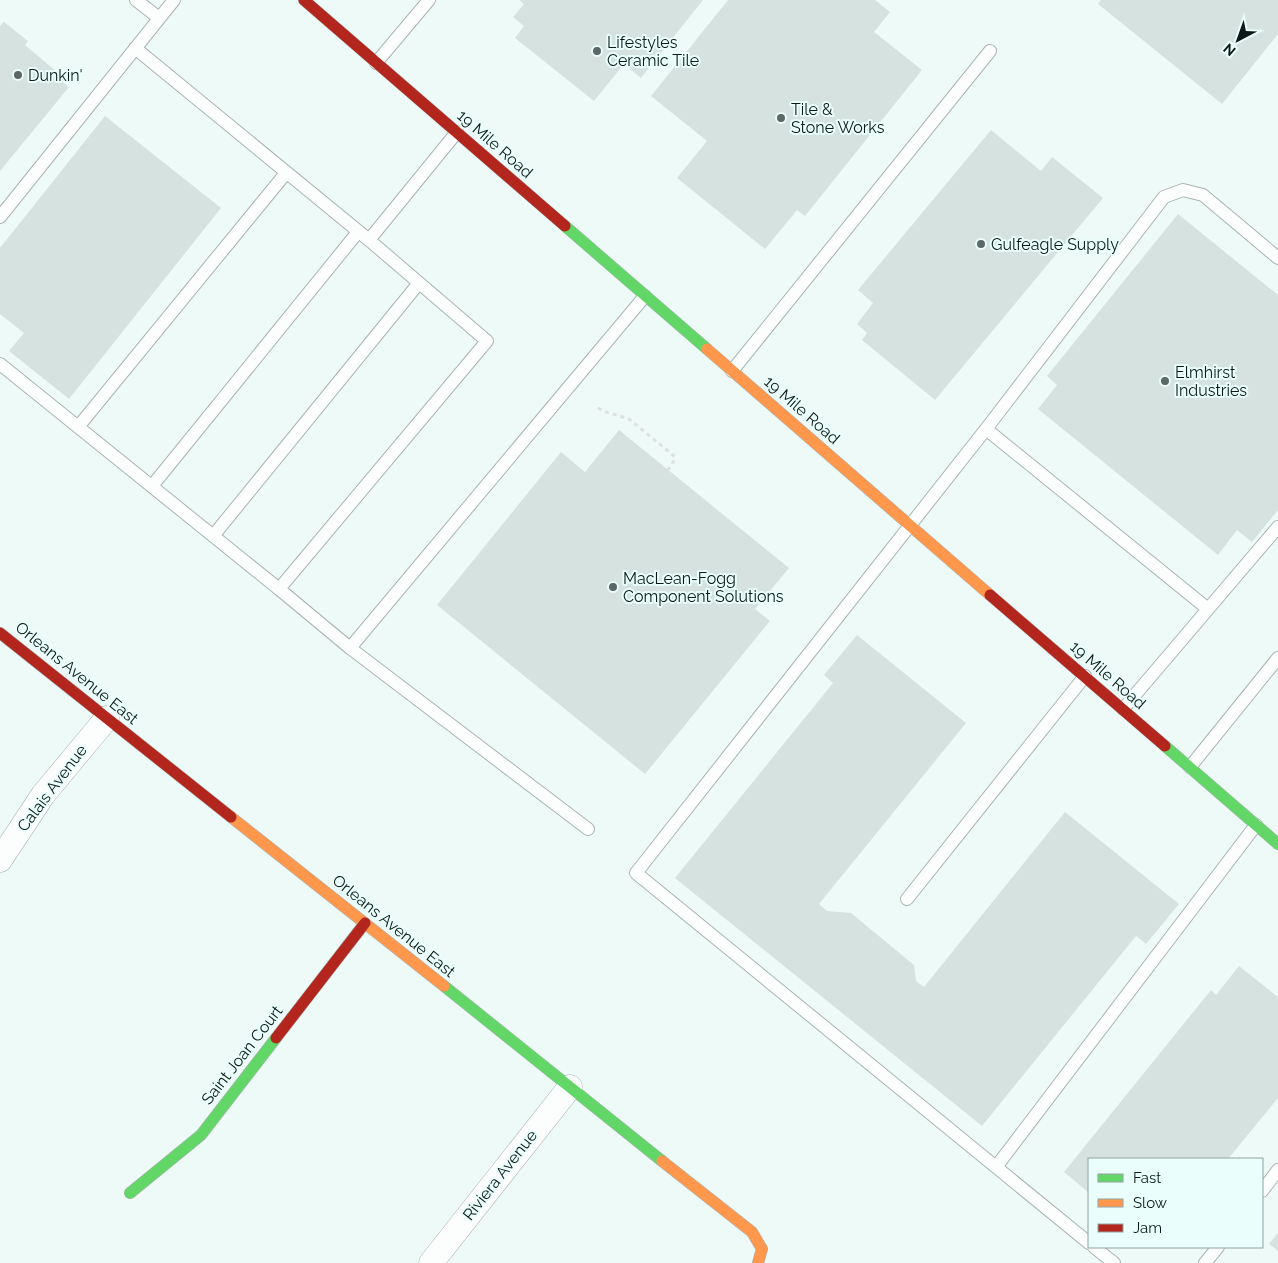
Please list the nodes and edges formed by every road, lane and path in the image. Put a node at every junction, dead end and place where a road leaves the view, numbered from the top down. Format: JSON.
{"nodes":[{"id":1,"x":136,"y":0,"type":"edge"},
{"id":2,"x":174,"y":0,"type":"edge"},
{"id":3,"x":304,"y":0,"type":"edge"},
{"id":4,"x":429,"y":0,"type":"edge"},
{"id":5,"x":318,"y":5,"type":"edge"},
{"id":6,"x":159,"y":18,"type":"junction"},
{"id":7,"x":135,"y":48,"type":"junction"},
{"id":8,"x":990,"y":51,"type":"dead end"},
{"id":9,"x":376,"y":63,"type":"junction"},
{"id":10,"x":456,"y":132,"type":"junction"},
{"id":11,"x":286,"y":173,"type":"junction"},
{"id":12,"x":0,"y":217,"type":"edge"},
{"id":13,"x":358,"y":232,"type":"junction"},
{"id":14,"x":369,"y":240,"type":"junction"},
{"id":15,"x":1278,"y":258,"type":"edge"},
{"id":16,"x":419,"y":283,"type":"junction"},
{"id":17,"x":645,"y":296,"type":"junction"},
{"id":18,"x":0,"y":364,"type":"edge"},
{"id":19,"x":732,"y":371,"type":"junction"},
{"id":20,"x":598,"y":408,"type":"dead end"},
{"id":21,"x":78,"y":427,"type":"junction"},
{"id":22,"x":986,"y":428,"type":"junction"},
{"id":23,"x":668,"y":470,"type":"dead end"},
{"id":24,"x":152,"y":486,"type":"junction"},
{"id":25,"x":909,"y":524,"type":"junction"},
{"id":26,"x":1278,"y":527,"type":"edge"},
{"id":27,"x":213,"y":536,"type":"junction"},
{"id":28,"x":279,"y":589,"type":"junction"},
{"id":29,"x":1208,"y":609,"type":"junction"},
{"id":30,"x":0,"y":633,"type":"edge"},
{"id":31,"x":350,"y":648,"type":"junction"},
{"id":32,"x":1278,"y":658,"type":"edge"},
{"id":33,"x":1085,"y":676,"type":"junction"},
{"id":34,"x":1123,"y":709,"type":"junction"},
{"id":35,"x":106,"y":718,"type":"junction"},
{"id":36,"x":1190,"y":767,"type":"junction"},
{"id":37,"x":1256,"y":825,"type":"junction"},
{"id":38,"x":588,"y":829,"type":"dead end"},
{"id":39,"x":1278,"y":844,"type":"edge"},
{"id":40,"x":0,"y":860,"type":"edge"},
{"id":41,"x":907,"y":899,"type":"dead end"},
{"id":42,"x":365,"y":923,"type":"junction"},
{"id":43,"x":570,"y":1087,"type":"junction"},
{"id":44,"x":996,"y":1167,"type":"junction"},
{"id":45,"x":1278,"y":1170,"type":"edge"},
{"id":46,"x":1263,"y":1190,"type":"edge"},
{"id":47,"x":130,"y":1193,"type":"dead end"},
{"id":48,"x":1088,"y":1242,"type":"edge"},
{"id":49,"x":1095,"y":1248,"type":"edge"},
{"id":50,"x":1217,"y":1248,"type":"edge"},
{"id":51,"x":431,"y":1263,"type":"edge"},
{"id":52,"x":758,"y":1263,"type":"edge"},
{"id":53,"x":1114,"y":1263,"type":"edge"},
{"id":54,"x":1205,"y":1263,"type":"edge"}],
"edges":[{"from":1,"to":6,"type":"lane"},
{"from":2,"to":6,"type":"lane"},
{"from":3,"to":5,"type":"street","name":"19 Mile Road"},
{"from":4,"to":9,"type":"lane"},
{"from":5,"to":9,"type":"street","name":"19 Mile Road"},
{"from":6,"to":7,"type":"lane"},
{"from":7,"to":11,"type":"lane"},
{"from":7,"to":12,"type":"lane"},
{"from":8,"to":19,"type":"lane"},
{"from":9,"to":10,"type":"street","name":"19 Mile Road"},
{"from":10,"to":14,"type":"lane"},
{"from":10,"to":17,"type":"street","name":"19 Mile Road"},
{"from":11,"to":13,"type":"lane"},
{"from":11,"to":21,"type":"lane"},
{"from":13,"to":14,"type":"lane"},
{"from":13,"to":24,"type":"lane"},
{"from":14,"to":16,"type":"lane"},
{"from":15,"to":22,"type":"lane"},
{"from":16,"to":27,"type":"lane"},
{"from":16,"to":28,"type":"lane"},
{"from":17,"to":19,"type":"street","name":"19 Mile Road"},
{"from":17,"to":31,"type":"lane"},
{"from":18,"to":21,"type":"lane"},
{"from":19,"to":25,"type":"street","name":"19 Mile Road"},
{"from":20,"to":23,"type":"path"},
{"from":21,"to":24,"type":"lane"},
{"from":22,"to":25,"type":"lane"},
{"from":22,"to":29,"type":"lane"},
{"from":24,"to":27,"type":"lane"},
{"from":25,"to":33,"type":"street","name":"19 Mile Road"},
{"from":25,"to":44,"type":"lane"},
{"from":26,"to":29,"type":"lane"},
{"from":27,"to":28,"type":"lane"},
{"from":28,"to":31,"type":"lane"},
{"from":29,"to":34,"type":"lane"},
{"from":30,"to":35,"type":"street","name":"Orleans Avenue East"},
{"from":31,"to":38,"type":"lane"},
{"from":32,"to":36,"type":"lane"},
{"from":33,"to":34,"type":"street","name":"19 Mile Road"},
{"from":33,"to":41,"type":"lane"},
{"from":34,"to":36,"type":"street","name":"19 Mile Road"},
{"from":35,"to":40,"type":"street","name":"Calais Avenue"},
{"from":35,"to":42,"type":"street","name":"Orleans Avenue East"},
{"from":36,"to":37,"type":"street","name":"19 Mile Road"},
{"from":37,"to":39,"type":"street","name":"19 Mile Road"},
{"from":37,"to":44,"type":"lane"},
{"from":42,"to":43,"type":"street","name":"Orleans Avenue East"},
{"from":42,"to":47,"type":"street","name":"Saint Joan Court"},
{"from":43,"to":51,"type":"street","name":"Riviera Avenue"},
{"from":43,"to":52,"type":"street","name":"Orleans Avenue East"},
{"from":44,"to":48,"type":"lane"},
{"from":45,"to":46,"type":"lane"},
{"from":49,"to":53,"type":"lane"},
{"from":50,"to":54,"type":"lane"}]}
